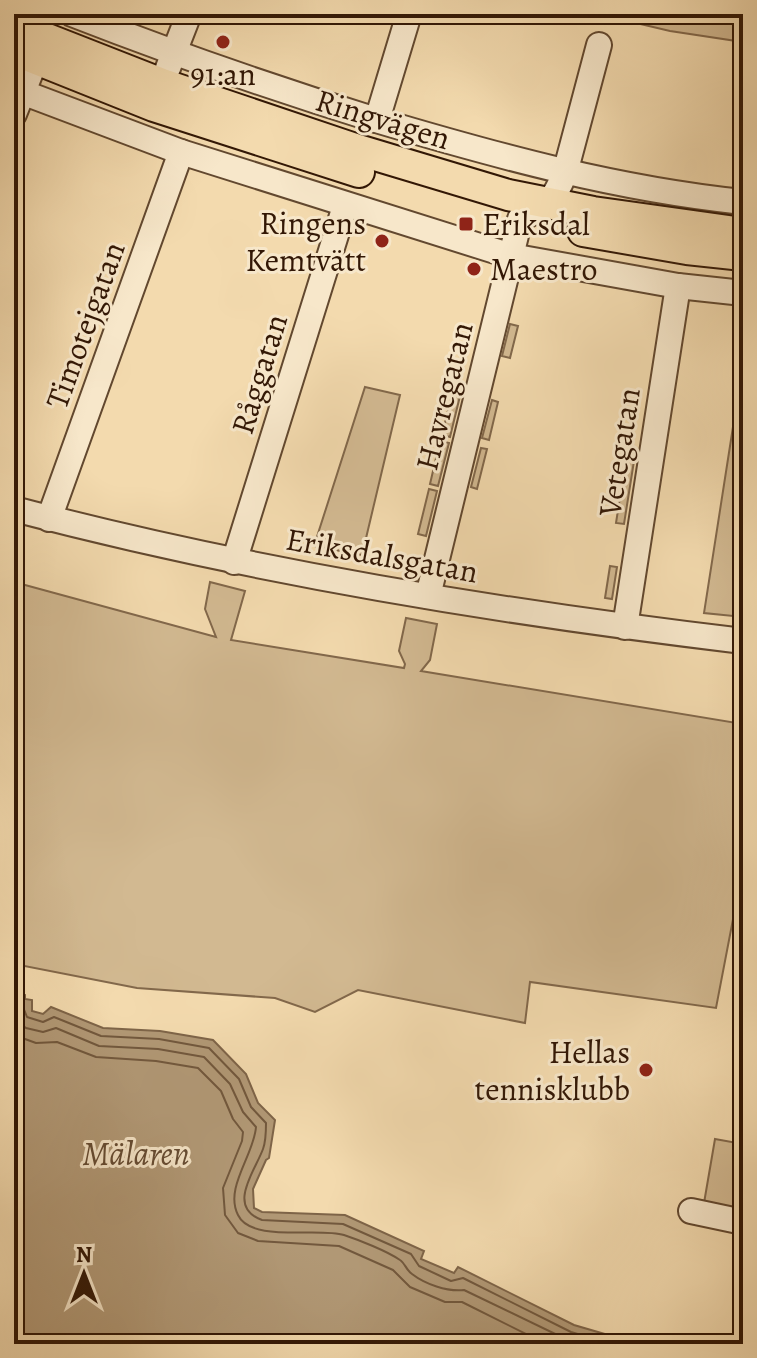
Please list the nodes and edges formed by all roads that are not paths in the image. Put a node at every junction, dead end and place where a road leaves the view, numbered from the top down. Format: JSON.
{"nodes":[{"id":1,"x":72,"y":14,"type":"edge"},
{"id":2,"x":189,"y":14,"type":"edge"},
{"id":3,"x":409,"y":14,"type":"edge"},
{"id":4,"x":14,"y":26,"type":"edge"},
{"id":5,"x":599,"y":45,"type":"dead end"},
{"id":6,"x":32,"y":49,"type":"edge"},
{"id":7,"x":174,"y":54,"type":"junction"},
{"id":8,"x":158,"y":95,"type":"junction"},
{"id":9,"x":17,"y":99,"type":"edge"},
{"id":10,"x":377,"y":120,"type":"junction"},
{"id":11,"x":181,"y":152,"type":"junction"},
{"id":12,"x":565,"y":173,"type":"junction"},
{"id":13,"x":743,"y":202,"type":"edge"},
{"id":14,"x":550,"y":204,"type":"junction"},
{"id":15,"x":345,"y":206,"type":"junction"},
{"id":16,"x":520,"y":219,"type":"junction"},
{"id":17,"x":743,"y":233,"type":"edge"},
{"id":18,"x":743,"y":255,"type":"edge"},
{"id":19,"x":511,"y":256,"type":"junction"},
{"id":20,"x":678,"y":286,"type":"junction"},
{"id":21,"x":743,"y":293,"type":"edge"},
{"id":22,"x":14,"y":509,"type":"edge"},
{"id":23,"x":49,"y":519,"type":"junction"},
{"id":24,"x":234,"y":562,"type":"junction"},
{"id":25,"x":428,"y":596,"type":"junction"},
{"id":26,"x":625,"y":627,"type":"junction"},
{"id":27,"x":743,"y":641,"type":"edge"},
{"id":28,"x":691,"y":1211,"type":"dead end"},
{"id":29,"x":743,"y":1222,"type":"edge"}],
"edges":[{"from":1,"to":7,"type":"street","name":"Ringvägen"},
{"from":2,"to":7,"type":"street"},
{"from":3,"to":10,"type":"street"},
{"from":4,"to":6,"type":"main road","name":"Ringvägen"},
{"from":5,"to":12,"type":"street"},
{"from":6,"to":8,"type":"main road","name":"Ringvägen"},
{"from":6,"to":9,"type":"street"},
{"from":7,"to":8,"type":"street"},
{"from":7,"to":10,"type":"street","name":"Ringvägen"},
{"from":8,"to":14,"type":"main road","name":"Ringvägen"},
{"from":8,"to":16,"type":"main road","name":"Ringvägen"},
{"from":9,"to":11,"type":"street"},
{"from":10,"to":12,"type":"street","name":"Ringvägen"},
{"from":11,"to":15,"type":"street"},
{"from":11,"to":23,"type":"street","name":"Timotejgatan"},
{"from":12,"to":13,"type":"street","name":"Ringvägen"},
{"from":12,"to":14,"type":"street"},
{"from":14,"to":16,"type":"street"},
{"from":14,"to":17,"type":"main road","name":"Ringvägen"},
{"from":15,"to":19,"type":"street"},
{"from":15,"to":24,"type":"street","name":"Råggatan"},
{"from":16,"to":18,"type":"main road","name":"Ringvägen"},
{"from":16,"to":19,"type":"street","name":"Havregatan"},
{"from":19,"to":20,"type":"street"},
{"from":19,"to":25,"type":"street","name":"Havregatan"},
{"from":20,"to":21,"type":"street"},
{"from":20,"to":26,"type":"street","name":"Vetegatan"},
{"from":22,"to":23,"type":"street","name":"Eriksdalsgatan"},
{"from":23,"to":24,"type":"street","name":"Eriksdalsgatan"},
{"from":24,"to":25,"type":"street","name":"Eriksdalsgatan"},
{"from":25,"to":26,"type":"street","name":"Eriksdalsgatan"},
{"from":26,"to":27,"type":"street","name":"Eriksdalsgatan"},
{"from":28,"to":29,"type":"street"}]}
